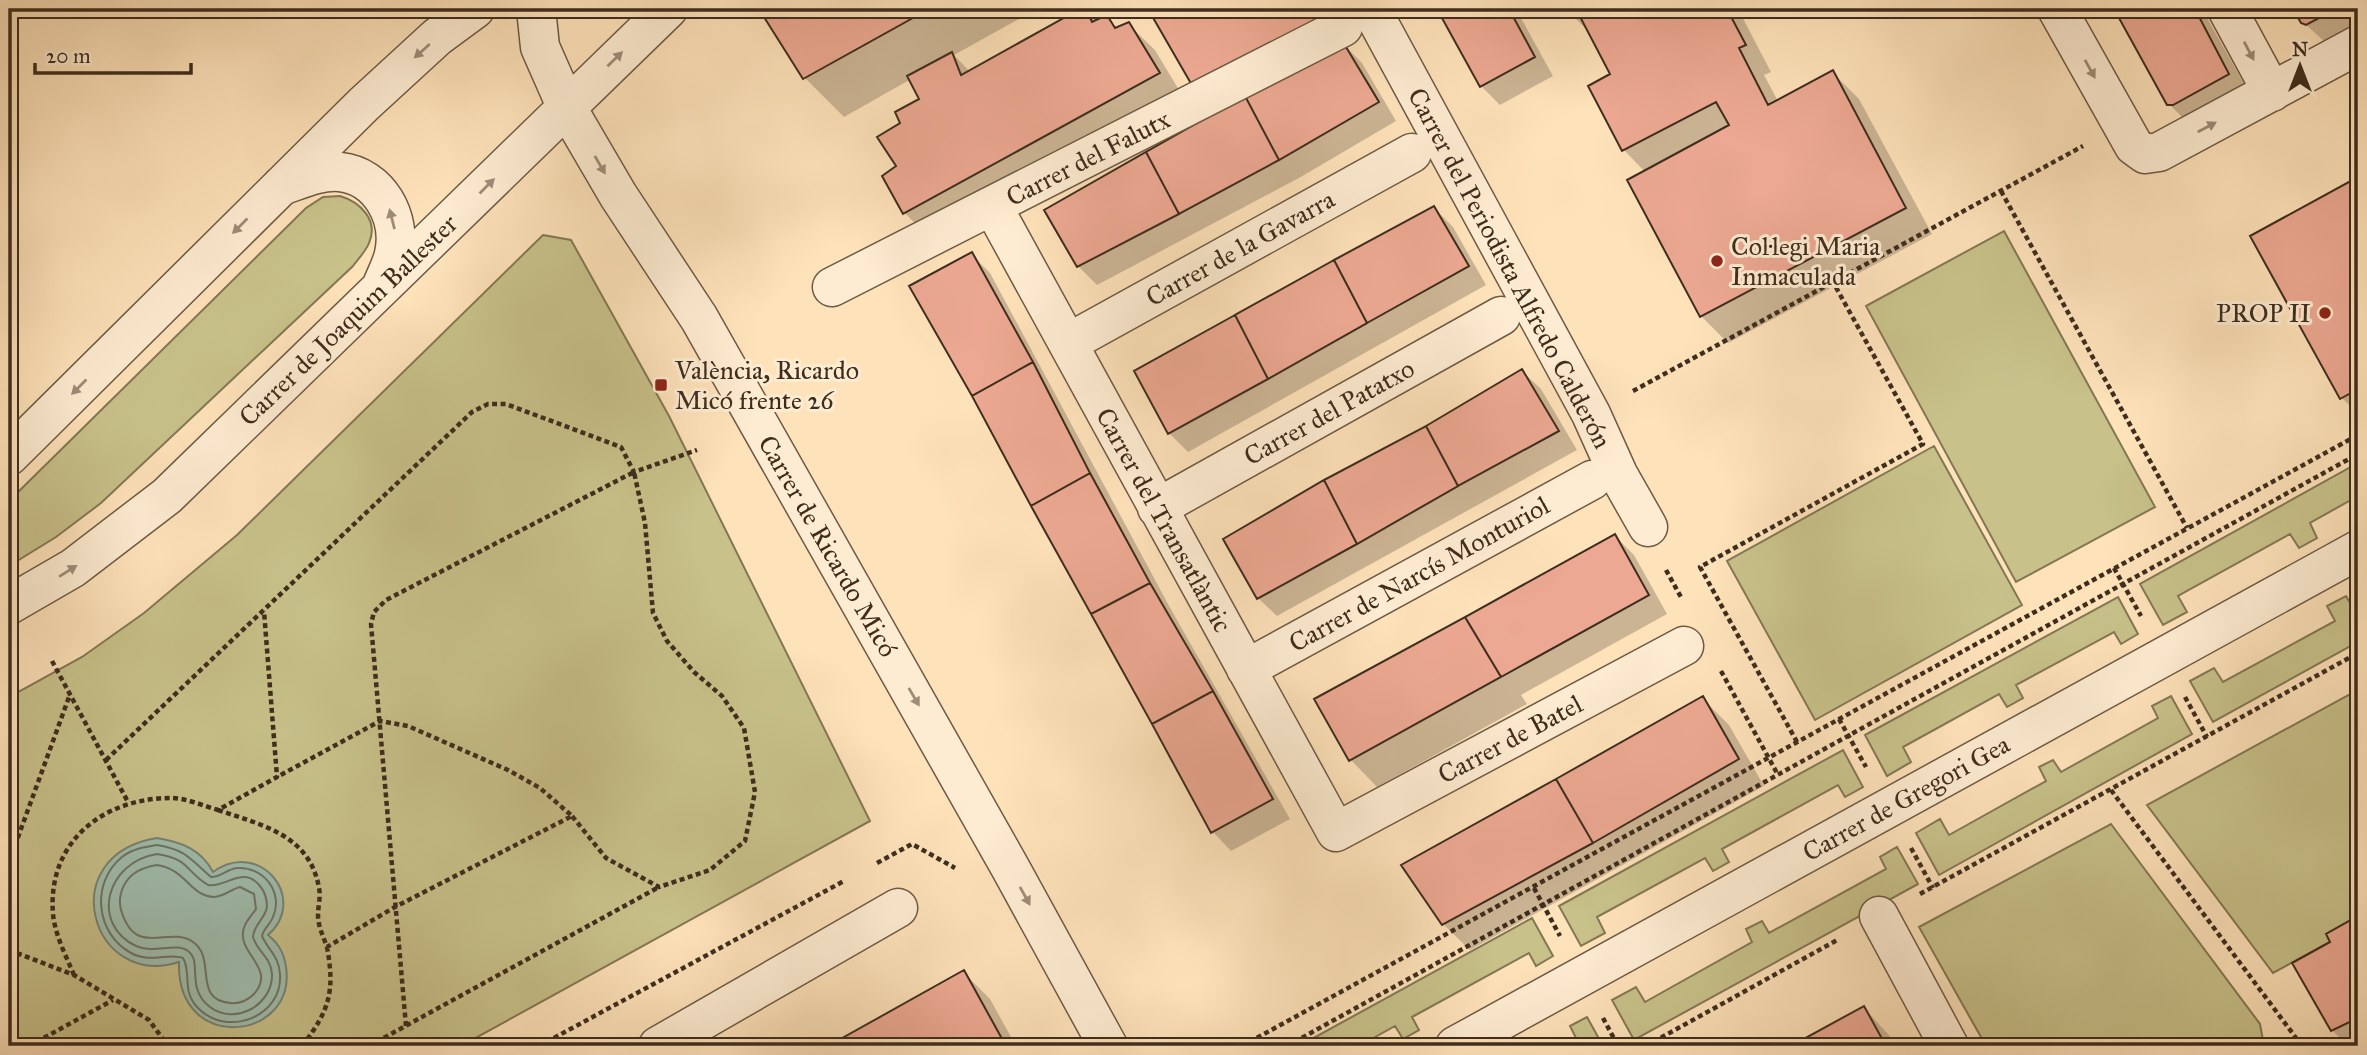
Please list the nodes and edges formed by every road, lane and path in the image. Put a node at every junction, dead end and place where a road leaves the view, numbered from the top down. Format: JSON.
{"nodes":[{"id":1,"x":475,"y":9,"type":"edge"},
{"id":2,"x":536,"y":9,"type":"edge"},
{"id":3,"x":668,"y":9,"type":"edge"},
{"id":4,"x":2057,"y":9,"type":"edge"},
{"id":5,"x":2227,"y":9,"type":"edge"},
{"id":6,"x":1357,"y":18,"type":"edge"},
{"id":7,"x":2358,"y":45,"type":"edge"},
{"id":8,"x":2272,"y":92,"type":"junction"},
{"id":9,"x":566,"y":106,"type":"junction"},
{"id":10,"x":2088,"y":144,"type":"dead end"},
{"id":11,"x":1412,"y":153,"type":"dead end"},
{"id":12,"x":281,"y":187,"type":"junction"},
{"id":13,"x":2001,"y":191,"type":"junction"},
{"id":14,"x":993,"y":207,"type":"junction"},
{"id":15,"x":1833,"y":282,"type":"junction"},
{"id":16,"x":382,"y":285,"type":"junction"},
{"id":17,"x":832,"y":287,"type":"dead end"},
{"id":18,"x":1502,"y":316,"type":"dead end"},
{"id":19,"x":1068,"y":343,"type":"junction"},
{"id":20,"x":1632,"y":392,"type":"dead end"},
{"id":21,"x":2358,"y":435,"type":"edge"},
{"id":22,"x":697,"y":450,"type":"dead end"},
{"id":23,"x":2358,"y":454,"type":"edge"},
{"id":24,"x":9,"y":456,"type":"edge"},
{"id":25,"x":634,"y":472,"type":"junction"},
{"id":26,"x":1592,"y":480,"type":"dead end"},
{"id":27,"x":1157,"y":508,"type":"junction"},
{"id":28,"x":1648,"y":527,"type":"dead end"},
{"id":29,"x":2187,"y":528,"type":"junction"},
{"id":30,"x":2358,"y":550,"type":"edge"},
{"id":31,"x":9,"y":605,"type":"edge"},
{"id":32,"x":264,"y":610,"type":"junction"},
{"id":33,"x":1684,"y":646,"type":"dead end"},
{"id":34,"x":2358,"y":653,"type":"edge"},
{"id":35,"x":52,"y":661,"type":"dead end"},
{"id":36,"x":1246,"y":669,"type":"junction"},
{"id":37,"x":69,"y":697,"type":"junction"},
{"id":38,"x":380,"y":721,"type":"junction"},
{"id":39,"x":1797,"y":742,"type":"junction"},
{"id":40,"x":106,"y":761,"type":"junction"},
{"id":41,"x":277,"y":777,"type":"junction"},
{"id":42,"x":2111,"y":790,"type":"junction"},
{"id":43,"x":128,"y":802,"type":"junction"},
{"id":44,"x":218,"y":810,"type":"junction"},
{"id":45,"x":572,"y":816,"type":"junction"},
{"id":46,"x":1336,"y":832,"type":"joint"},
{"id":47,"x":9,"y":862,"type":"edge"},
{"id":48,"x":659,"y":887,"type":"junction"},
{"id":49,"x":395,"y":907,"type":"junction"},
{"id":50,"x":898,"y":908,"type":"dead end"},
{"id":51,"x":1879,"y":916,"type":"junction"},
{"id":52,"x":327,"y":947,"type":"junction"},
{"id":53,"x":9,"y":950,"type":"edge"},
{"id":54,"x":74,"y":975,"type":"junction"},
{"id":55,"x":113,"y":1000,"type":"junction"},
{"id":56,"x":406,"y":1026,"type":"junction"},
{"id":57,"x":2358,"y":1035,"type":"edge"},
{"id":58,"x":29,"y":1046,"type":"edge"},
{"id":59,"x":168,"y":1046,"type":"edge"},
{"id":60,"x":302,"y":1046,"type":"edge"},
{"id":61,"x":369,"y":1046,"type":"edge"},
{"id":62,"x":658,"y":1046,"type":"edge"},
{"id":63,"x":1108,"y":1046,"type":"edge"},
{"id":64,"x":1242,"y":1046,"type":"edge"},
{"id":65,"x":1287,"y":1046,"type":"edge"},
{"id":66,"x":1455,"y":1046,"type":"edge"},
{"id":67,"x":1646,"y":1046,"type":"edge"},
{"id":68,"x":1949,"y":1046,"type":"edge"},
{"id":69,"x":2302,"y":1046,"type":"edge"},
{"id":70,"x":2336,"y":1046,"type":"edge"}],
"edges":[{"from":1,"to":12,"type":"street","one_way":true},
{"from":2,"to":9,"type":"street","name":"Carrer de Ricardo Micó"},
{"from":9,"to":3,"type":"street","name":"Carrer de Joaquim Ballester","one_way":true},
{"from":4,"to":8,"type":"street","one_way":true},
{"from":5,"to":8,"type":"street","one_way":true},
{"from":6,"to":14,"type":"street","name":"Carrer del Falutx"},
{"from":6,"to":28,"type":"street","name":"Carrer del Periodista Alfredo Calderón"},
{"from":7,"to":8,"type":"street"},
{"from":16,"to":9,"type":"street","name":"Carrer de Joaquim Ballester","one_way":true},
{"from":9,"to":63,"type":"street","name":"Carrer de Ricardo Micó","one_way":true},
{"from":10,"to":13,"type":"path"},
{"from":11,"to":19,"type":"street","name":"Carrer de la Gavarra"},
{"from":16,"to":12,"type":"street","one_way":true},
{"from":12,"to":24,"type":"street","one_way":true},
{"from":13,"to":15,"type":"path"},
{"from":13,"to":29,"type":"path"},
{"from":14,"to":17,"type":"street","name":"Carrer del Falutx"},
{"from":14,"to":19,"type":"street","name":"Carrer del Transatlàntic"},
{"from":15,"to":20,"type":"path"},
{"from":15,"to":39,"type":"path"},
{"from":31,"to":16,"type":"street","name":"Carrer de Joaquim Ballester","one_way":true},
{"from":18,"to":27,"type":"street","name":"Carrer del Patatxo"},
{"from":19,"to":27,"type":"street","name":"Carrer del Transatlàntic"},
{"from":21,"to":29,"type":"path"},
{"from":22,"to":25,"type":"path"},
{"from":23,"to":65,"type":"path"},
{"from":25,"to":32,"type":"path"},
{"from":25,"to":38,"type":"path"},
{"from":25,"to":48,"type":"path"},
{"from":26,"to":36,"type":"street","name":"Carrer de Narcís Monturiol"},
{"from":27,"to":36,"type":"street","name":"Carrer del Transatlàntic"},
{"from":29,"to":39,"type":"path"},
{"from":30,"to":66,"type":"street","name":"Carrer de Gregori Gea"},
{"from":32,"to":40,"type":"path"},
{"from":32,"to":41,"type":"path"},
{"from":33,"to":46,"type":"street","name":"Carrer de Batel"},
{"from":34,"to":42,"type":"path"},
{"from":35,"to":37,"type":"path"},
{"from":36,"to":46,"type":"street","name":"Carrer del Transatlàntic"},
{"from":37,"to":40,"type":"path"},
{"from":37,"to":47,"type":"path"},
{"from":38,"to":41,"type":"path"},
{"from":38,"to":45,"type":"path"},
{"from":38,"to":49,"type":"path"},
{"from":39,"to":64,"type":"path"},
{"from":40,"to":43,"type":"path"},
{"from":41,"to":44,"type":"path"},
{"from":42,"to":51,"type":"path"},
{"from":42,"to":69,"type":"path"},
{"from":43,"to":44,"type":"path"},
{"from":43,"to":54,"type":"path"},
{"from":44,"to":52,"type":"path"},
{"from":45,"to":48,"type":"path"},
{"from":45,"to":49,"type":"path"},
{"from":48,"to":56,"type":"path"},
{"from":49,"to":52,"type":"path"},
{"from":49,"to":56,"type":"path"},
{"from":50,"to":62,"type":"street"},
{"from":51,"to":67,"type":"path"},
{"from":51,"to":68,"type":"street"},
{"from":52,"to":60,"type":"path"},
{"from":53,"to":54,"type":"path"},
{"from":54,"to":55,"type":"path"},
{"from":55,"to":58,"type":"path"},
{"from":55,"to":59,"type":"path"},
{"from":56,"to":61,"type":"path"},
{"from":57,"to":70,"type":"path"}]}
